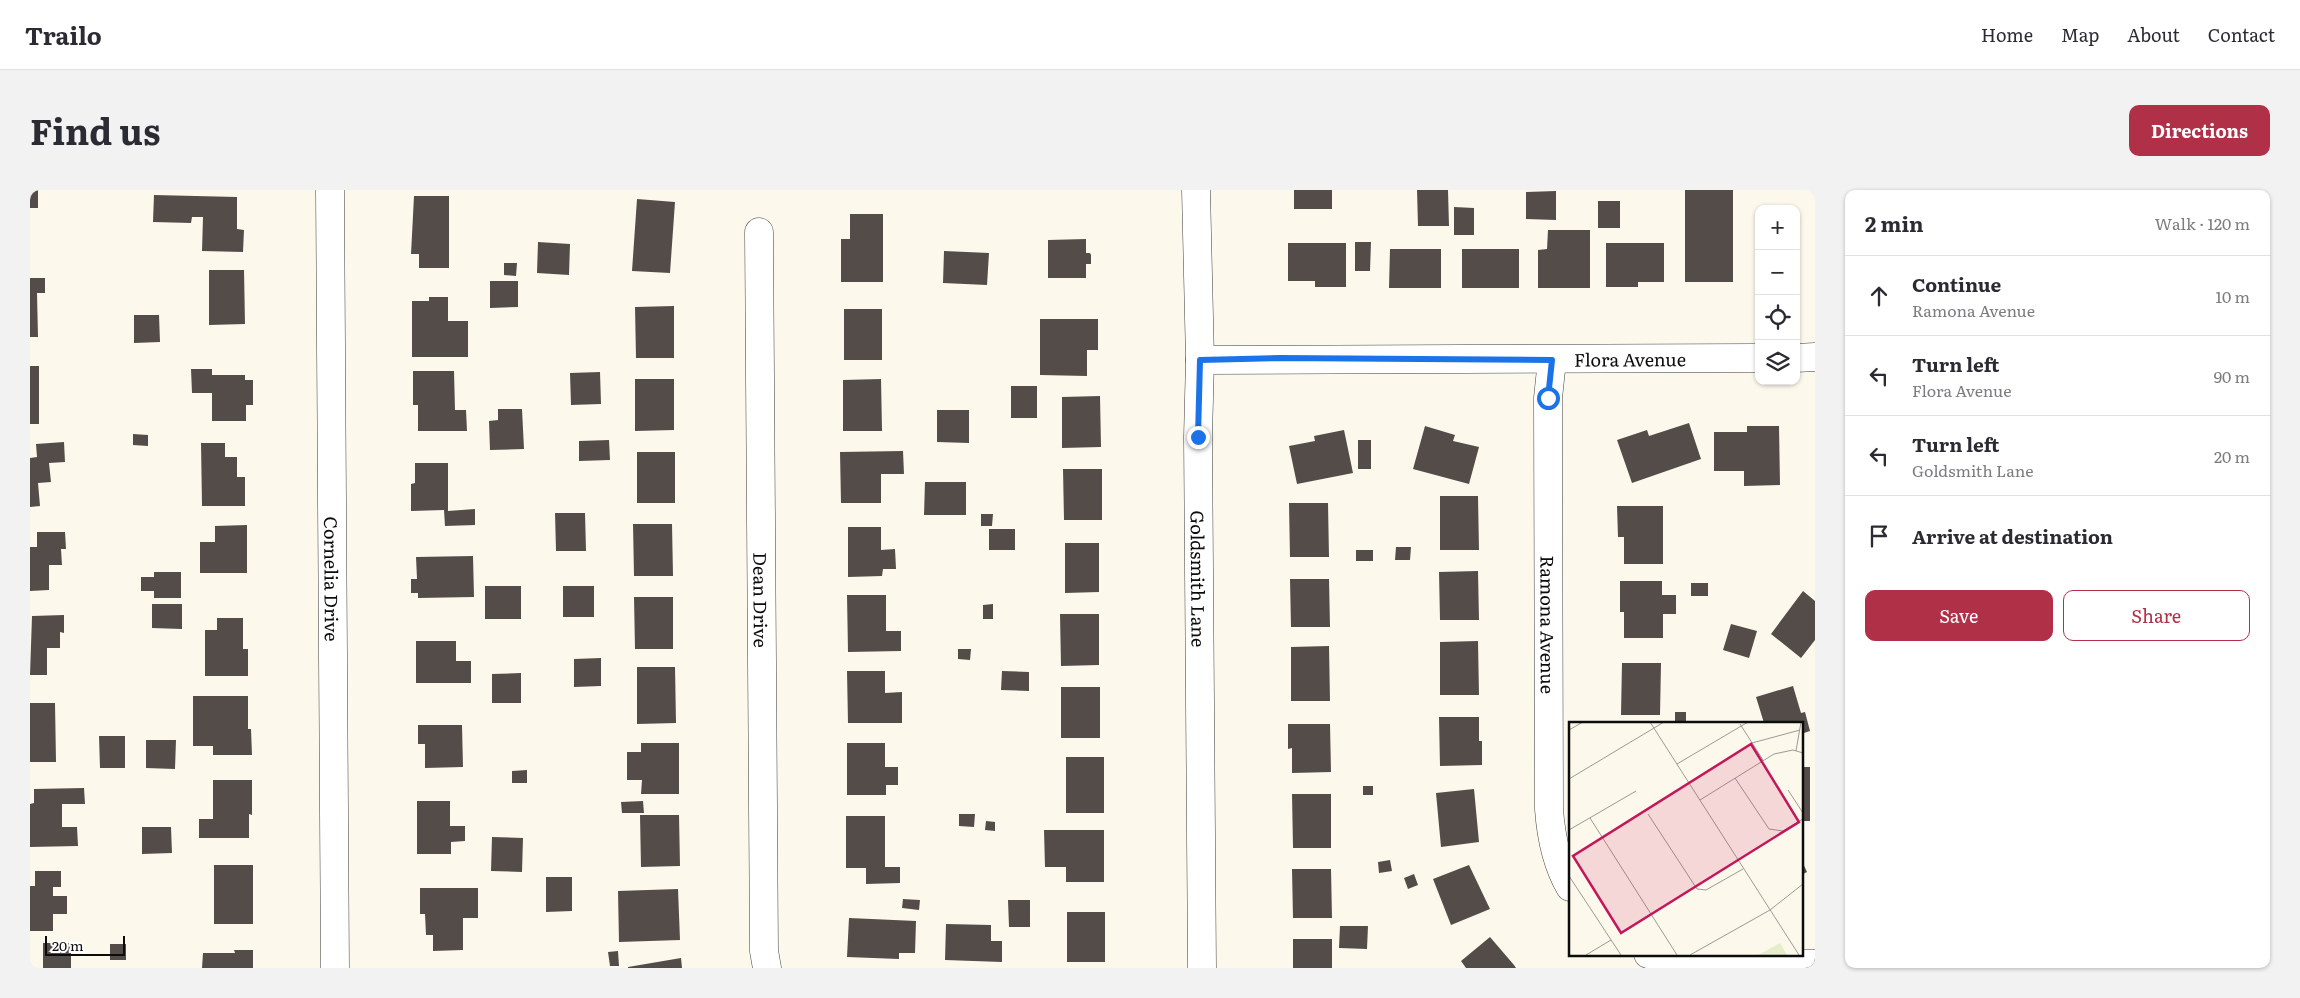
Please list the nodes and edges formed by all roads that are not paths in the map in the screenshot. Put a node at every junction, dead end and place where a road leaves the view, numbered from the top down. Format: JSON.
{"nodes":[{"id":1,"x":330,"y":190,"type":"edge"},
{"id":2,"x":1196,"y":190,"type":"edge"},
{"id":3,"x":759,"y":232,"type":"dead end"},
{"id":4,"x":1815,"y":357,"type":"edge"},
{"id":5,"x":1755,"y":358,"type":"edge"},
{"id":6,"x":1800,"y":358,"type":"edge"},
{"id":7,"x":1200,"y":360,"type":"junction"},
{"id":8,"x":1552,"y":360,"type":"junction"},
{"id":9,"x":1569,"y":885,"type":"edge"},
{"id":10,"x":1656,"y":956,"type":"edge"},
{"id":11,"x":1815,"y":964,"type":"edge"},
{"id":12,"x":336,"y":968,"type":"edge"},
{"id":13,"x":767,"y":968,"type":"edge"},
{"id":14,"x":1202,"y":968,"type":"edge"}],
"edges":[{"from":1,"to":12,"type":"street","name":"Cornelia Drive"},
{"from":2,"to":7,"type":"street","name":"Goldsmith Lane"},
{"from":3,"to":13,"type":"street","name":"Dean Drive"},
{"from":4,"to":6,"type":"street"},
{"from":5,"to":8,"type":"street","name":"Flora Avenue"},
{"from":7,"to":8,"type":"street","name":"Flora Avenue"},
{"from":7,"to":14,"type":"street","name":"Goldsmith Lane"},
{"from":8,"to":9,"type":"street","name":"Ramona Avenue"},
{"from":10,"to":11,"type":"street"}]}
